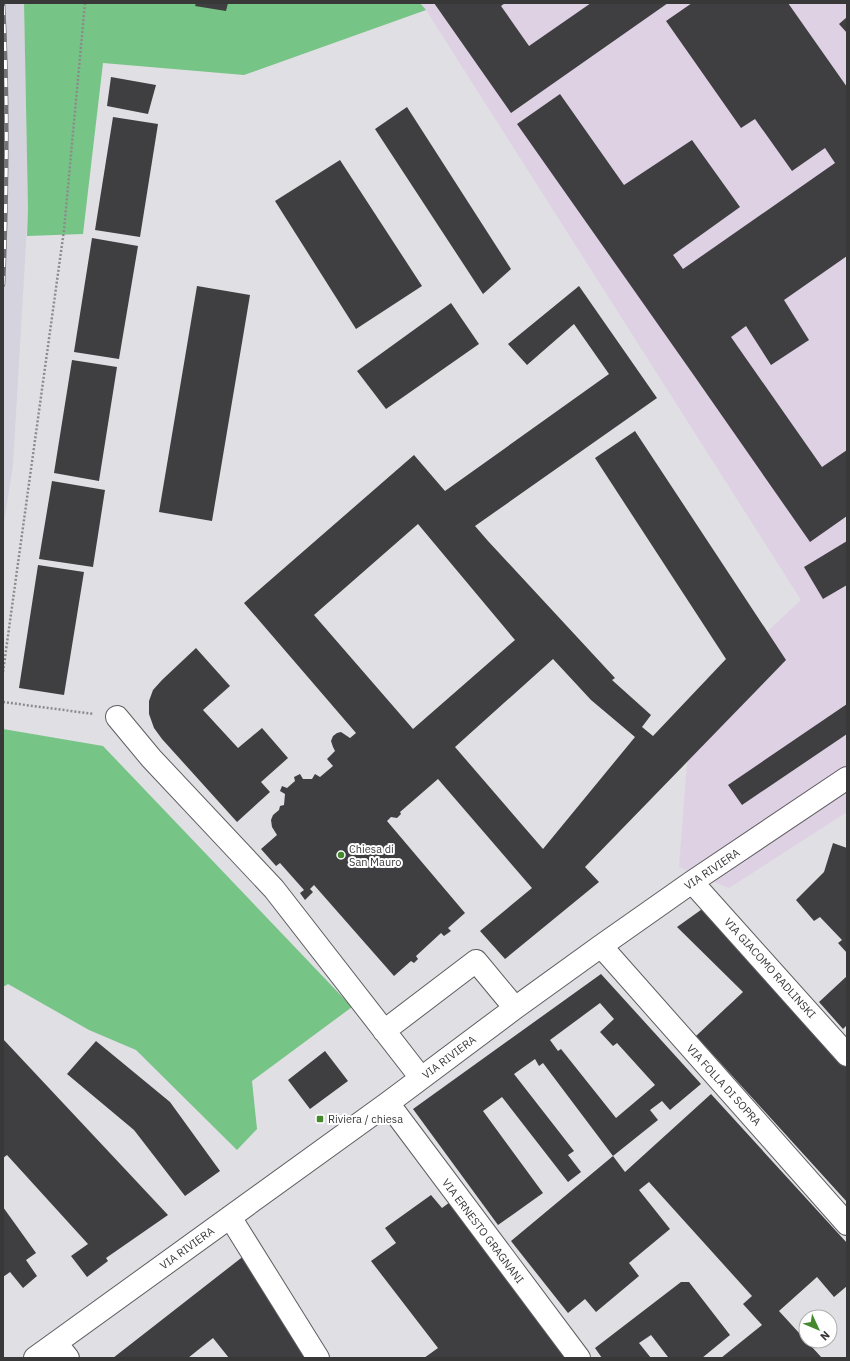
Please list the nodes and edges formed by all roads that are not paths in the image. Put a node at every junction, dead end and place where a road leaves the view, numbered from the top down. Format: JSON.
{"nodes":[{"id":1,"x":117,"y":717,"type":"road end"},
{"id":2,"x":847,"y":778,"type":"edge"},
{"id":3,"x":692,"y":882,"type":"junction"},
{"id":4,"x":601,"y":946,"type":"junction"},
{"id":5,"x":515,"y":1008,"type":"junction"},
{"id":6,"x":384,"y":1031,"type":"junction"},
{"id":7,"x":847,"y":1055,"type":"edge"},
{"id":8,"x":421,"y":1078,"type":"junction"},
{"id":9,"x":388,"y":1103,"type":"junction"},
{"id":10,"x":230,"y":1217,"type":"junction"},
{"id":11,"x":847,"y":1224,"type":"edge"},
{"id":12,"x":62,"y":1351,"type":"edge"},
{"id":13,"x":35,"y":1358,"type":"edge"},
{"id":14,"x":318,"y":1358,"type":"edge"},
{"id":15,"x":579,"y":1358,"type":"edge"}],
"edges":[{"from":1,"to":6,"type":"street"},
{"from":2,"to":3,"type":"street","name":"VIA RIVIERA"},
{"from":3,"to":4,"type":"street","name":"VIA RIVIERA"},
{"from":3,"to":7,"type":"street","name":"VIA GIACOMO RADLINSKI"},
{"from":4,"to":5,"type":"street","name":"VIA RIVIERA"},
{"from":4,"to":11,"type":"street","name":"VIA FOLLA DI SOPRA"},
{"from":5,"to":6,"type":"street"},
{"from":5,"to":8,"type":"street","name":"VIA RIVIERA"},
{"from":6,"to":8,"type":"street"},
{"from":8,"to":9,"type":"street","name":"VIA RIVIERA"},
{"from":9,"to":10,"type":"street","name":"VIA RIVIERA"},
{"from":9,"to":15,"type":"street","name":"VIA ERNESTO GRAGNANI"},
{"from":10,"to":12,"type":"street","name":"VIA RIVIERA"},
{"from":10,"to":14,"type":"street"},
{"from":12,"to":13,"type":"street","name":"VIA RIVIERA"}]}
